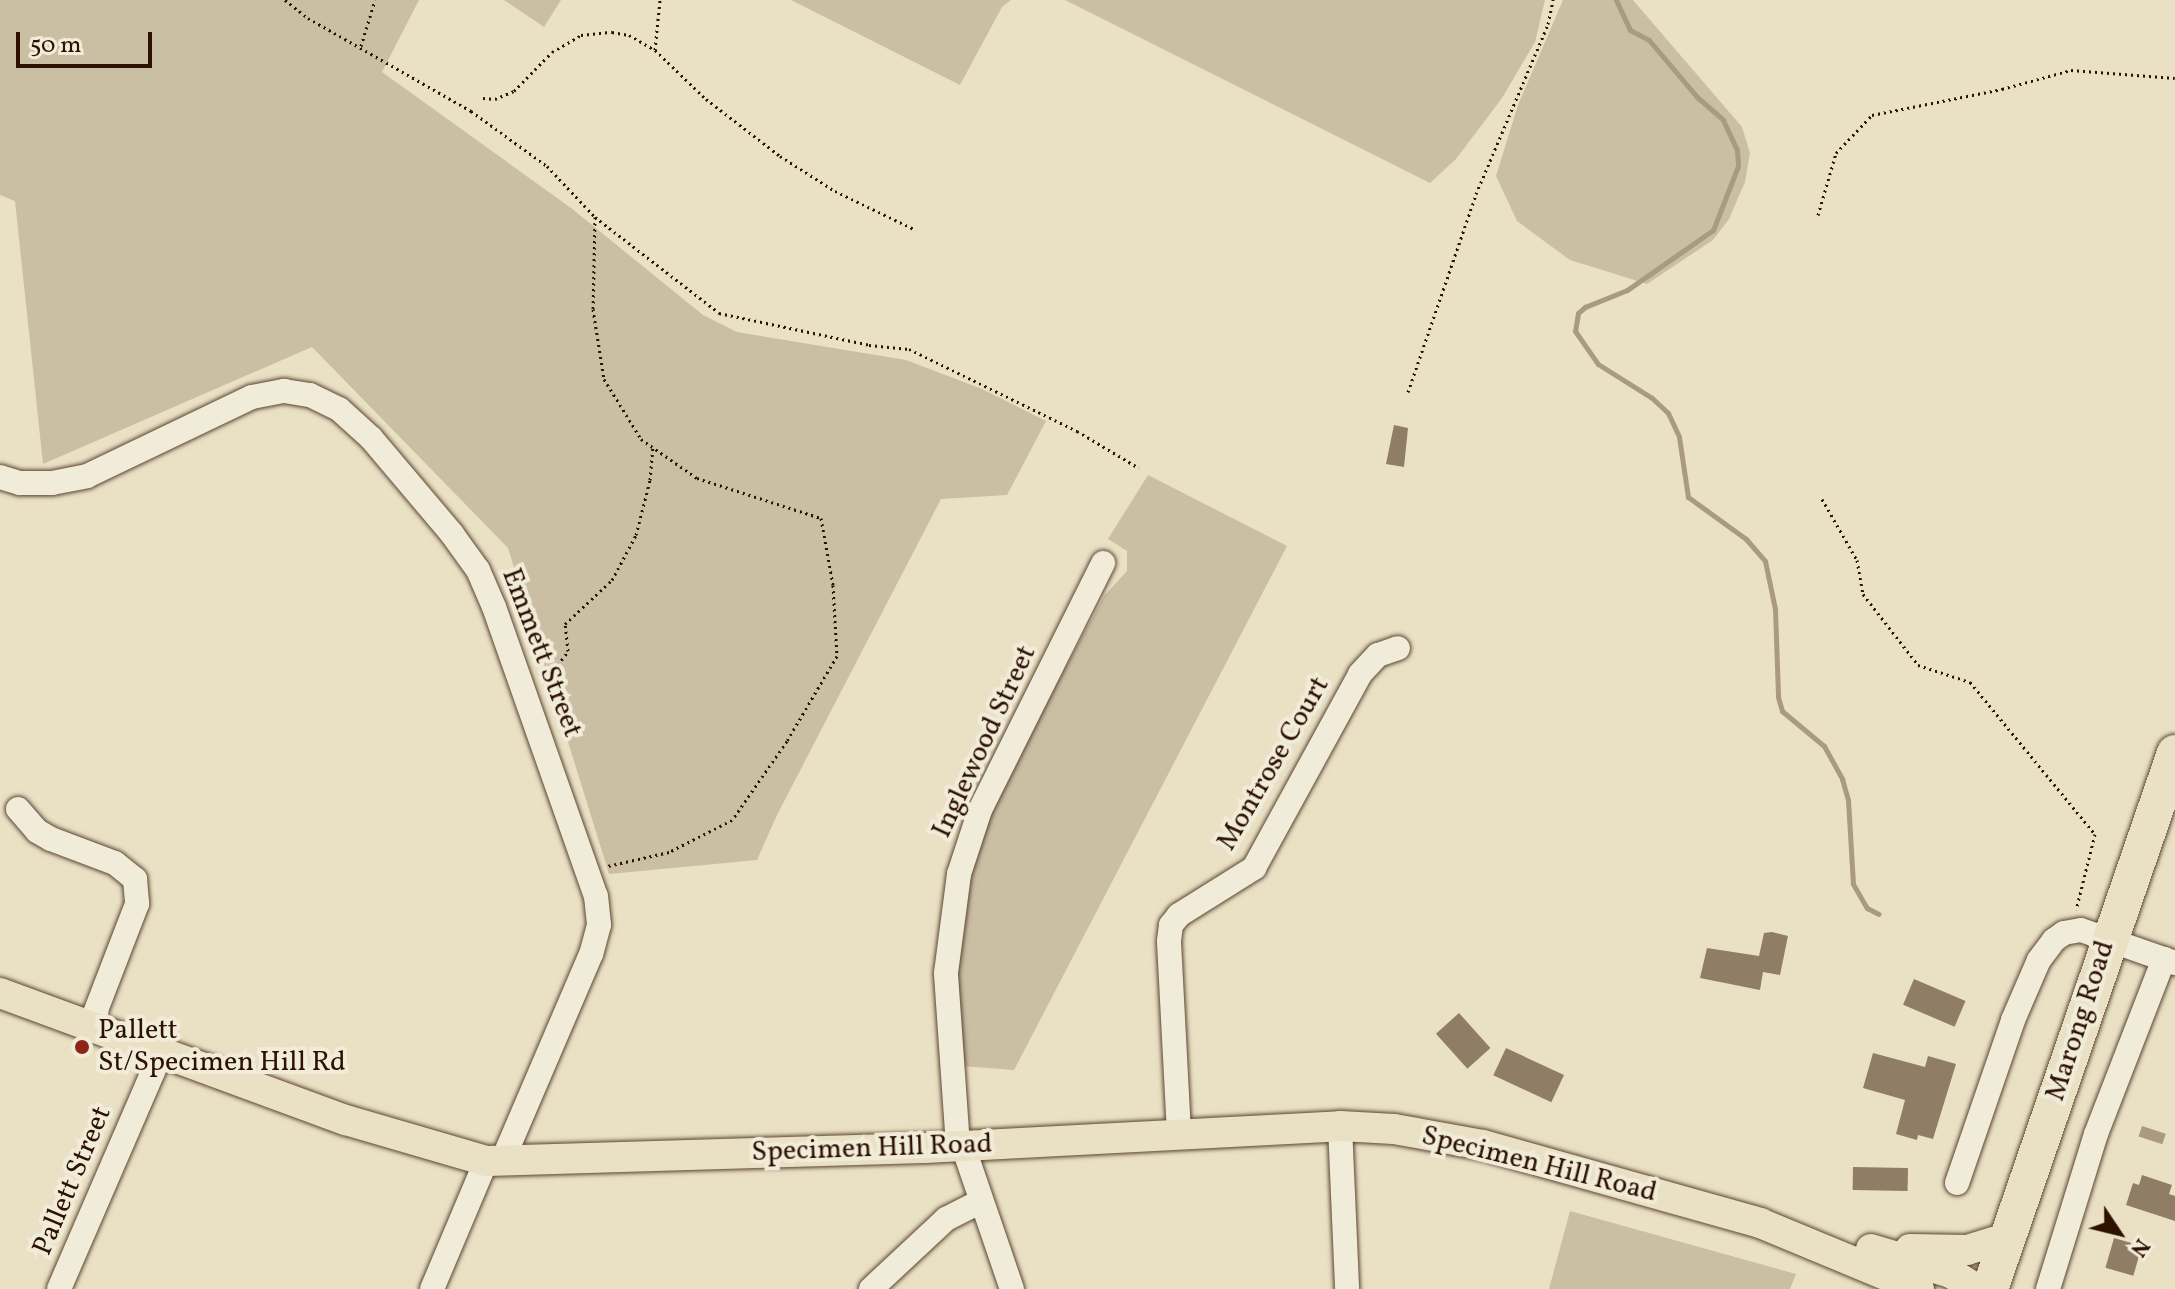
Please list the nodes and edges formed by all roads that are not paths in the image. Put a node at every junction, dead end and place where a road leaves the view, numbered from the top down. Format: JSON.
{"nodes":[{"id":1,"x":0,"y":477,"type":"edge"},
{"id":2,"x":1103,"y":563,"type":"dead end"},
{"id":3,"x":1398,"y":648,"type":"dead end"},
{"id":4,"x":2175,"y":753,"type":"edge"},
{"id":5,"x":18,"y":809,"type":"dead end"},
{"id":6,"x":2108,"y":940,"type":"junction"},
{"id":7,"x":2170,"y":961,"type":"edge"},
{"id":8,"x":0,"y":993,"type":"edge"},
{"id":9,"x":90,"y":1026,"type":"junction"},
{"id":10,"x":161,"y":1053,"type":"junction"},
{"id":11,"x":1340,"y":1126,"type":"junction"},
{"id":12,"x":1179,"y":1133,"type":"junction"},
{"id":13,"x":961,"y":1146,"type":"junction"},
{"id":14,"x":494,"y":1161,"type":"junction"},
{"id":15,"x":1957,"y":1183,"type":"dead end"},
{"id":16,"x":980,"y":1202,"type":"junction"},
{"id":17,"x":1760,"y":1223,"type":"junction"},
{"id":18,"x":2009,"y":1237,"type":"junction"},
{"id":19,"x":1864,"y":1247,"type":"junction"},
{"id":20,"x":59,"y":1289,"type":"edge"},
{"id":21,"x":432,"y":1289,"type":"edge"},
{"id":22,"x":871,"y":1289,"type":"edge"},
{"id":23,"x":1012,"y":1289,"type":"edge"},
{"id":24,"x":1347,"y":1289,"type":"edge"},
{"id":25,"x":1919,"y":1289,"type":"edge"},
{"id":26,"x":1977,"y":1289,"type":"edge"},
{"id":27,"x":1990,"y":1289,"type":"edge"},
{"id":28,"x":2048,"y":1289,"type":"edge"}],
"edges":[{"from":1,"to":14,"type":"street","name":"Emmett Street"},
{"from":2,"to":13,"type":"street","name":"Inglewood Street"},
{"from":3,"to":12,"type":"street","name":"Montrose Court"},
{"from":4,"to":6,"type":"highway","name":"Marong Road"},
{"from":5,"to":9,"type":"street"},
{"from":6,"to":7,"type":"street"},
{"from":6,"to":15,"type":"street"},
{"from":6,"to":18,"type":"highway","name":"Marong Road"},
{"from":7,"to":28,"type":"street"},
{"from":8,"to":9,"type":"main road","name":"Specimen Hill Road"},
{"from":9,"to":10,"type":"main road","name":"Specimen Hill Road"},
{"from":10,"to":14,"type":"main road","name":"Specimen Hill Road"},
{"from":10,"to":20,"type":"street","name":"Pallett Street"},
{"from":11,"to":12,"type":"main road","name":"Specimen Hill Road"},
{"from":11,"to":17,"type":"main road","name":"Specimen Hill Road"},
{"from":11,"to":24,"type":"street"},
{"from":12,"to":13,"type":"main road","name":"Specimen Hill Road"},
{"from":13,"to":14,"type":"main road","name":"Specimen Hill Road"},
{"from":13,"to":16,"type":"street","name":"Inglewood Street"},
{"from":14,"to":21,"type":"street","name":"Emmett Street"},
{"from":16,"to":22,"type":"street"},
{"from":16,"to":23,"type":"street","name":"Inglewood Street"},
{"from":17,"to":19,"type":"main road","name":"Specimen Hill Road"},
{"from":17,"to":25,"type":"main road","name":"Specimen Hill Road"},
{"from":18,"to":19,"type":"main road"},
{"from":18,"to":27,"type":"highway","name":"Marong Road"},
{"from":19,"to":26,"type":"main road","name":"Specimen Hill Road"}]}
